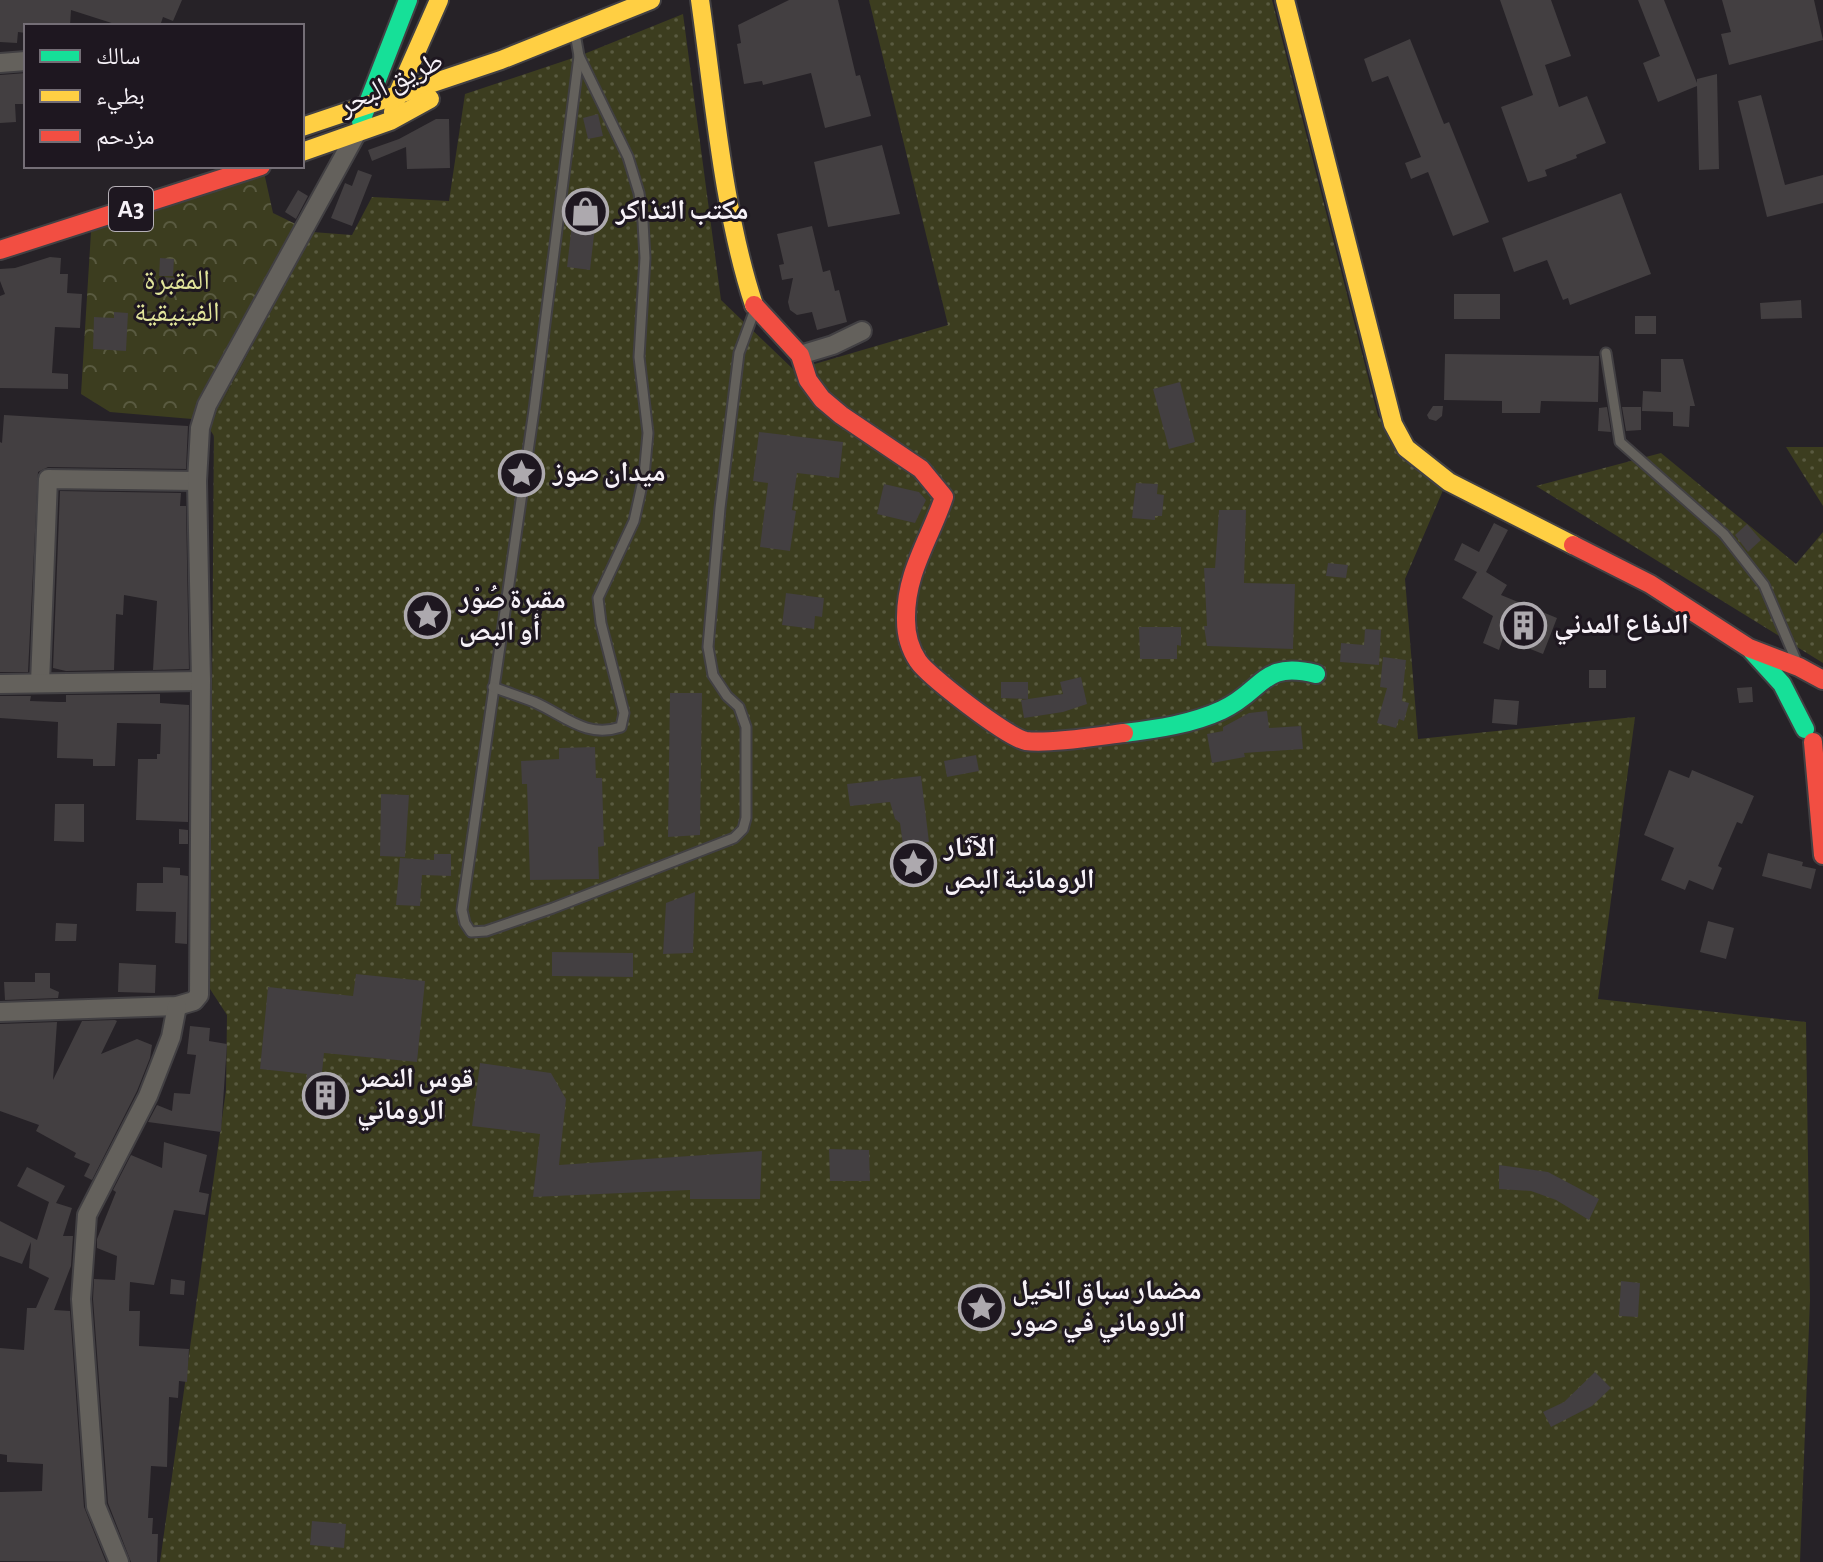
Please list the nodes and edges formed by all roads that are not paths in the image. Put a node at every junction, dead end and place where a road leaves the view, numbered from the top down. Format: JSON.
{"nodes":[{"id":1,"x":408,"y":0,"type":"edge"},
{"id":2,"x":439,"y":0,"type":"edge"},
{"id":3,"x":651,"y":0,"type":"edge"},
{"id":4,"x":700,"y":0,"type":"edge"},
{"id":5,"x":1285,"y":0,"type":"edge"},
{"id":6,"x":575,"y":30,"type":"junction"},
{"id":7,"x":579,"y":56,"type":"junction"},
{"id":8,"x":501,"y":60,"type":"junction"},
{"id":9,"x":24,"y":61,"type":"edge"},
{"id":10,"x":0,"y":63,"type":"edge"},
{"id":11,"x":398,"y":93,"type":"junction"},
{"id":12,"x":368,"y":104,"type":"junction"},
{"id":13,"x":390,"y":121,"type":"junction"},
{"id":14,"x":304,"y":126,"type":"edge"},
{"id":15,"x":356,"y":134,"type":"junction"},
{"id":16,"x":304,"y":151,"type":"edge"},
{"id":17,"x":255,"y":168,"type":"edge"},
{"id":18,"x":0,"y":250,"type":"edge"},
{"id":19,"x":755,"y":309,"type":"junction"},
{"id":20,"x":862,"y":331,"type":"dead end"},
{"id":21,"x":1606,"y":353,"type":"dead end"},
{"id":22,"x":800,"y":355,"type":"junction"},
{"id":23,"x":197,"y":481,"type":"junction"},
{"id":24,"x":1749,"y":648,"type":"junction"},
{"id":25,"x":1799,"y":667,"type":"junction"},
{"id":26,"x":1316,"y":674,"type":"dead end"},
{"id":27,"x":1823,"y":680,"type":"edge"},
{"id":28,"x":201,"y":681,"type":"junction"},
{"id":29,"x":40,"y":683,"type":"junction"},
{"id":30,"x":0,"y":684,"type":"edge"},
{"id":31,"x":493,"y":687,"type":"junction"},
{"id":32,"x":1823,"y":691,"type":"edge"},
{"id":33,"x":1814,"y":740,"type":"edge"},
{"id":34,"x":1823,"y":855,"type":"edge"},
{"id":35,"x":177,"y":1006,"type":"junction"},
{"id":36,"x":0,"y":1012,"type":"edge"},
{"id":37,"x":119,"y":1562,"type":"edge"}],
"edges":[{"from":1,"to":12,"type":"main road"},
{"from":2,"to":11,"type":"main road"},
{"from":3,"to":6,"type":"main road","name":"طريق البحر"},
{"from":4,"to":19,"type":"main road"},
{"from":5,"to":24,"type":"main road"},
{"from":6,"to":7,"type":"lane"},
{"from":6,"to":8,"type":"main road","name":"طريق البحر"},
{"from":7,"to":31,"type":"lane"},
{"from":7,"to":31,"type":"lane"},
{"from":8,"to":11,"type":"main road","name":"طريق البحر"},
{"from":8,"to":13,"type":"main road","name":"طريق البحر"},
{"from":9,"to":10,"type":"street"},
{"from":11,"to":12,"type":"main road","name":"طريق البحر"},
{"from":11,"to":13,"type":"main road"},
{"from":12,"to":14,"type":"main road","name":"طريق البحر"},
{"from":12,"to":15,"type":"main road"},
{"from":13,"to":15,"type":"main road","name":"طريق البحر"},
{"from":15,"to":16,"type":"main road","name":"طريق البحر"},
{"from":15,"to":23,"type":"street"},
{"from":17,"to":18,"type":"main road","number":"A3"},
{"from":19,"to":22,"type":"main road"},
{"from":19,"to":31,"type":"lane"},
{"from":20,"to":22,"type":"street"},
{"from":21,"to":25,"type":"lane"},
{"from":22,"to":26,"type":"main road"},
{"from":23,"to":28,"type":"street"},
{"from":23,"to":29,"type":"street"},
{"from":24,"to":25,"type":"main road"},
{"from":24,"to":33,"type":"main road"},
{"from":25,"to":27,"type":"main road"},
{"from":28,"to":29,"type":"street"},
{"from":28,"to":35,"type":"street"},
{"from":29,"to":30,"type":"street"},
{"from":32,"to":33,"type":"main road"},
{"from":33,"to":34,"type":"main road"},
{"from":35,"to":36,"type":"street"},
{"from":35,"to":37,"type":"street"}]}
